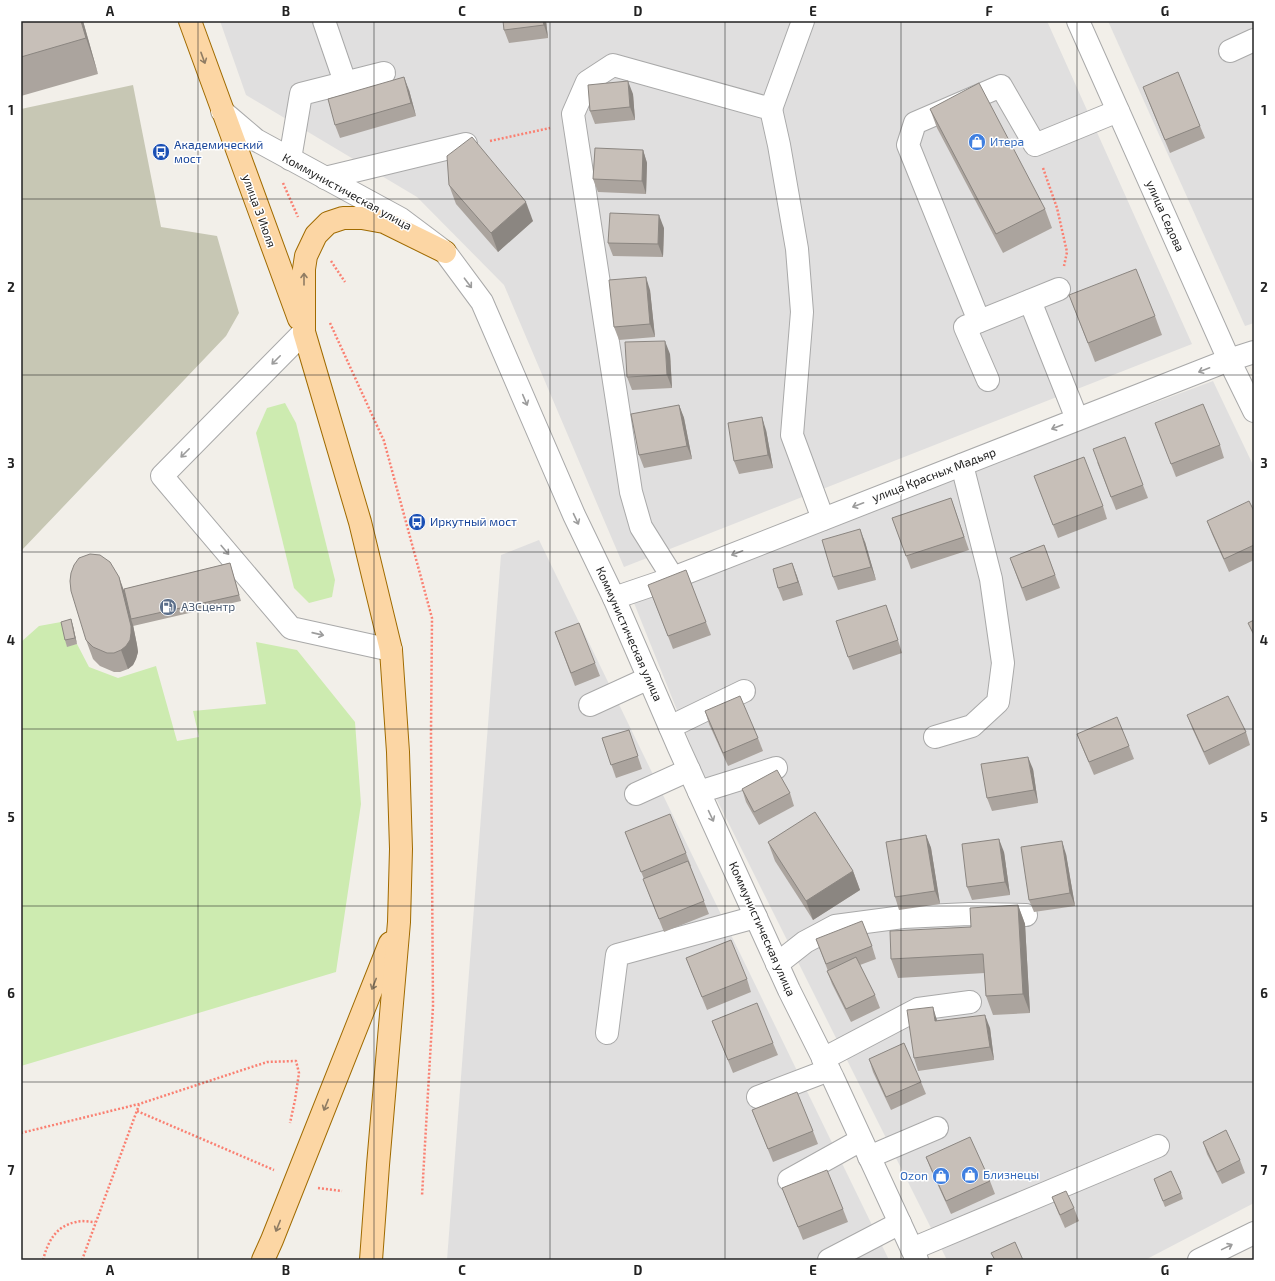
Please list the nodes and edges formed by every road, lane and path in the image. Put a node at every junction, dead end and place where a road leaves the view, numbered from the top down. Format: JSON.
{"nodes":[{"id":1,"x":190,"y":21,"type":"edge"},
{"id":2,"x":324,"y":21,"type":"edge"},
{"id":3,"x":803,"y":21,"type":"edge"},
{"id":4,"x":1078,"y":21,"type":"edge"},
{"id":5,"x":1254,"y":40,"type":"edge"},
{"id":6,"x":1230,"y":51,"type":"dead end"},
{"id":7,"x":384,"y":73,"type":"dead end"},
{"id":8,"x":345,"y":82,"type":"junction"},
{"id":9,"x":771,"y":109,"type":"junction"},
{"id":10,"x":222,"y":111,"type":"junction"},
{"id":11,"x":1118,"y":111,"type":"junction"},
{"id":12,"x":575,"y":122,"type":"junction"},
{"id":13,"x":475,"y":143,"type":"joint"},
{"id":14,"x":1035,"y":145,"type":"junction"},
{"id":15,"x":290,"y":159,"type":"junction"},
{"id":16,"x":325,"y":178,"type":"junction"},
{"id":17,"x":282,"y":180,"type":"dead end"},
{"id":18,"x":299,"y":219,"type":"dead end"},
{"id":19,"x":445,"y":252,"type":"junction"},
{"id":20,"x":328,"y":257,"type":"dead end"},
{"id":21,"x":345,"y":282,"type":"dead end"},
{"id":22,"x":1058,"y":289,"type":"joint"},
{"id":23,"x":1030,"y":301,"type":"junction"},
{"id":24,"x":979,"y":321,"type":"junction"},
{"id":25,"x":304,"y":332,"type":"junction"},
{"id":26,"x":1254,"y":352,"type":"edge"},
{"id":27,"x":1229,"y":360,"type":"junction"},
{"id":28,"x":988,"y":380,"type":"dead end"},
{"id":29,"x":1254,"y":411,"type":"edge"},
{"id":30,"x":1077,"y":419,"type":"junction"},
{"id":31,"x":962,"y":464,"type":"junction"},
{"id":32,"x":823,"y":519,"type":"junction"},
{"id":33,"x":673,"y":578,"type":"junction"},
{"id":34,"x":614,"y":598,"type":"junction"},
{"id":35,"x":391,"y":650,"type":"junction"},
{"id":36,"x":648,"y":678,"type":"junction"},
{"id":37,"x":744,"y":691,"type":"dead end"},
{"id":38,"x":590,"y":704,"type":"dead end"},
{"id":39,"x":670,"y":727,"type":"junction"},
{"id":40,"x":935,"y":738,"type":"dead end"},
{"id":41,"x":776,"y":768,"type":"dead end"},
{"id":42,"x":689,"y":770,"type":"junction"},
{"id":43,"x":699,"y":792,"type":"junction"},
{"id":44,"x":636,"y":794,"type":"dead end"},
{"id":45,"x":1026,"y":915,"type":"dead end"},
{"id":46,"x":756,"y":917,"type":"junction"},
{"id":47,"x":399,"y":922,"type":"junction"},
{"id":48,"x":777,"y":964,"type":"junction"},
{"id":49,"x":970,"y":1002,"type":"dead end"},
{"id":50,"x":607,"y":1033,"type":"dead end"},
{"id":51,"x":826,"y":1065,"type":"junction"},
{"id":52,"x":758,"y":1097,"type":"dead end"},
{"id":53,"x":139,"y":1104,"type":"junction"},
{"id":54,"x":137,"y":1111,"type":"junction"},
{"id":55,"x":937,"y":1128,"type":"dead end"},
{"id":56,"x":289,"y":1129,"type":"dead end"},
{"id":57,"x":21,"y":1133,"type":"edge"},
{"id":58,"x":1158,"y":1146,"type":"dead end"},
{"id":59,"x":865,"y":1148,"type":"junction"},
{"id":60,"x":279,"y":1172,"type":"dead end"},
{"id":61,"x":789,"y":1180,"type":"dead end"},
{"id":62,"x":312,"y":1187,"type":"dead end"},
{"id":63,"x":342,"y":1191,"type":"dead end"},
{"id":64,"x":96,"y":1222,"type":"junction"},
{"id":65,"x":900,"y":1223,"type":"junction"},
{"id":66,"x":1254,"y":1233,"type":"edge"},
{"id":67,"x":914,"y":1254,"type":"edge"},
{"id":68,"x":43,"y":1260,"type":"edge"},
{"id":69,"x":82,"y":1260,"type":"edge"},
{"id":70,"x":263,"y":1260,"type":"edge"},
{"id":71,"x":371,"y":1260,"type":"edge"},
{"id":72,"x":829,"y":1260,"type":"edge"},
{"id":73,"x":1200,"y":1260,"type":"edge"}],
"edges":[{"from":1,"to":10,"type":"main road","name":"улица 3 Июля","one_way":true},
{"from":2,"to":8,"type":"street"},
{"from":3,"to":9,"type":"street"},
{"from":4,"to":11,"type":"street","name":"улица Седова"},
{"from":5,"to":6,"type":"street"},
{"from":7,"to":8,"type":"street"},
{"from":8,"to":15,"type":"street"},
{"from":9,"to":12,"type":"street"},
{"from":9,"to":32,"type":"street"},
{"from":10,"to":15,"type":"street","name":"Коммунистическая улица"},
{"from":10,"to":25,"type":"main road","name":"улица 3 Июля"},
{"from":11,"to":14,"type":"street"},
{"from":11,"to":27,"type":"street","name":"улица Седова"},
{"from":12,"to":13,"type":"path"},
{"from":12,"to":33,"type":"street"},
{"from":13,"to":16,"type":"street"},
{"from":14,"to":22,"type":"path"},
{"from":14,"to":24,"type":"street"},
{"from":15,"to":16,"type":"street","name":"Коммунистическая улица"},
{"from":16,"to":19,"type":"street","name":"Коммунистическая улица"},
{"from":17,"to":18,"type":"path"},
{"from":25,"to":19,"type":"main road","one_way":true},
{"from":19,"to":34,"type":"street","name":"Коммунистическая улица","one_way":true},
{"from":20,"to":21,"type":"path"},
{"from":22,"to":23,"type":"street"},
{"from":23,"to":24,"type":"street"},
{"from":23,"to":30,"type":"street"},
{"from":24,"to":28,"type":"street"},
{"from":25,"to":35,"type":"main road"},
{"from":25,"to":35,"type":"street","one_way":true},
{"from":26,"to":27,"type":"street","name":"улица Красных Мадьяр"},
{"from":27,"to":29,"type":"street","name":"улица Седова"},
{"from":27,"to":30,"type":"street","name":"улица Красных Мадьяр","one_way":true},
{"from":30,"to":31,"type":"street","name":"улица Красных Мадьяр","one_way":true},
{"from":31,"to":32,"type":"street","name":"улица Красных Мадьяр","one_way":true},
{"from":31,"to":40,"type":"street"},
{"from":32,"to":33,"type":"street","name":"улица Красных Мадьяр","one_way":true},
{"from":33,"to":34,"type":"street","name":"улица Красных Мадьяр"},
{"from":34,"to":36,"type":"street","name":"Коммунистическая улица"},
{"from":35,"to":47,"type":"main road"},
{"from":36,"to":38,"type":"street"},
{"from":36,"to":39,"type":"street","name":"Коммунистическая улица"},
{"from":37,"to":39,"type":"street"},
{"from":39,"to":42,"type":"street","name":"Коммунистическая улица"},
{"from":41,"to":43,"type":"street"},
{"from":42,"to":43,"type":"street","name":"Коммунистическая улица"},
{"from":42,"to":44,"type":"street"},
{"from":43,"to":46,"type":"street","name":"Коммунистическая улица","one_way":true},
{"from":45,"to":48,"type":"street"},
{"from":46,"to":48,"type":"street","name":"Коммунистическая улица"},
{"from":46,"to":50,"type":"street"},
{"from":47,"to":70,"type":"main road","one_way":true},
{"from":47,"to":71,"type":"main road"},
{"from":48,"to":51,"type":"street","name":"Коммунистическая улица"},
{"from":49,"to":51,"type":"street"},
{"from":51,"to":52,"type":"street"},
{"from":51,"to":59,"type":"street","name":"Коммунистическая улица"},
{"from":53,"to":54,"type":"path"},
{"from":53,"to":56,"type":"path"},
{"from":53,"to":57,"type":"path"},
{"from":54,"to":60,"type":"path"},
{"from":54,"to":64,"type":"path"},
{"from":55,"to":59,"type":"street"},
{"from":58,"to":67,"type":"street"},
{"from":59,"to":61,"type":"street"},
{"from":59,"to":65,"type":"street","name":"Коммунистическая улица"},
{"from":62,"to":63,"type":"path"},
{"from":64,"to":68,"type":"path"},
{"from":64,"to":69,"type":"path"},
{"from":65,"to":67,"type":"street","name":"Коммунистическая улица"},
{"from":65,"to":72,"type":"street"},
{"from":73,"to":66,"type":"street","one_way":true}]}
